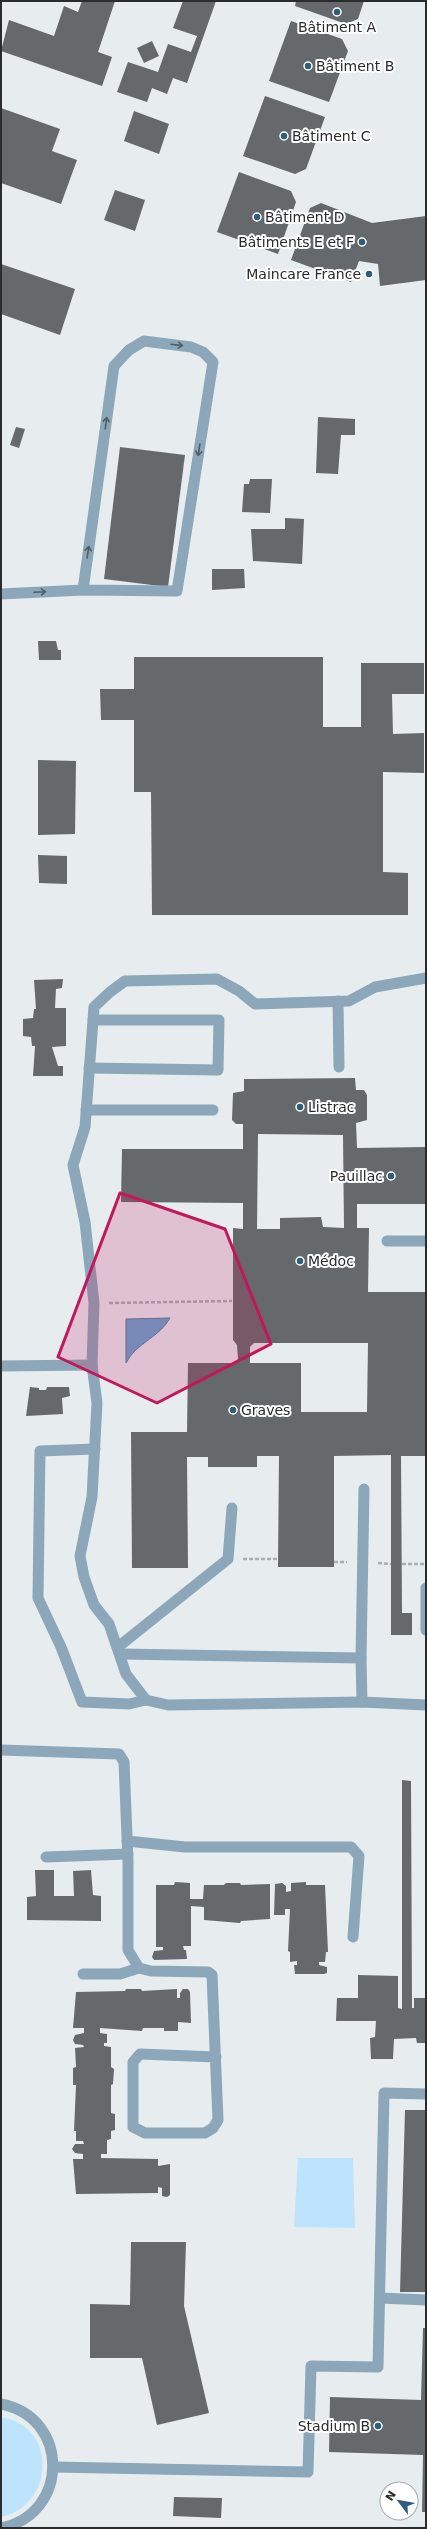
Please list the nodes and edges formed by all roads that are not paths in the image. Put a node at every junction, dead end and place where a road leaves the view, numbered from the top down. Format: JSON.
{"nodes":[{"id":1,"x":83,"y":590,"type":"junction"},
{"id":2,"x":1,"y":594,"type":"edge"},
{"id":3,"x":426,"y":978,"type":"edge"},
{"id":4,"x":338,"y":1001,"type":"junction"},
{"id":5,"x":93,"y":1020,"type":"junction"},
{"id":6,"x":339,"y":1067,"type":"dead end"},
{"id":7,"x":89,"y":1068,"type":"junction"},
{"id":8,"x":86,"y":1110,"type":"junction"},
{"id":9,"x":213,"y":1110,"type":"dead end"},
{"id":10,"x":387,"y":1241,"type":"dead end"},
{"id":11,"x":426,"y":1241,"type":"edge"},
{"id":12,"x":92,"y":1365,"type":"junction"},
{"id":13,"x":1,"y":1366,"type":"edge"},
{"id":14,"x":95,"y":1449,"type":"junction"},
{"id":15,"x":364,"y":1489,"type":"dead end"},
{"id":16,"x":232,"y":1508,"type":"dead end"},
{"id":17,"x":426,"y":1588,"type":"edge"},
{"id":18,"x":426,"y":1612,"type":"edge"},
{"id":19,"x":426,"y":1630,"type":"edge"},
{"id":20,"x":119,"y":1650,"type":"junction"},
{"id":21,"x":361,"y":1658,"type":"junction"},
{"id":22,"x":146,"y":1700,"type":"junction"},
{"id":23,"x":362,"y":1702,"type":"junction"},
{"id":24,"x":426,"y":1705,"type":"edge"},
{"id":25,"x":1,"y":1750,"type":"edge"},
{"id":26,"x":127,"y":1841,"type":"junction"},
{"id":27,"x":128,"y":1854,"type":"junction"},
{"id":28,"x":46,"y":1857,"type":"dead end"},
{"id":29,"x":353,"y":1937,"type":"dead end"},
{"id":30,"x":139,"y":1968,"type":"junction"},
{"id":31,"x":83,"y":1974,"type":"dead end"},
{"id":32,"x":216,"y":2057,"type":"junction"},
{"id":33,"x":426,"y":2094,"type":"edge"},
{"id":34,"x":380,"y":2298,"type":"junction"},
{"id":35,"x":426,"y":2300,"type":"edge"},
{"id":36,"x":1,"y":2404,"type":"edge"},
{"id":37,"x":54,"y":2467,"type":"junction"},
{"id":38,"x":8,"y":2527,"type":"edge"}],
"edges":[{"from":1,"to":1,"type":"street","one_way":true},
{"from":2,"to":1,"type":"street","one_way":true},
{"from":3,"to":4,"type":"street"},
{"from":4,"to":5,"type":"street"},
{"from":4,"to":6,"type":"street"},
{"from":5,"to":7,"type":"street"},
{"from":5,"to":7,"type":"street"},
{"from":7,"to":8,"type":"street"},
{"from":8,"to":9,"type":"street"},
{"from":8,"to":12,"type":"street"},
{"from":10,"to":11,"type":"street"},
{"from":12,"to":13,"type":"street"},
{"from":12,"to":14,"type":"street"},
{"from":14,"to":20,"type":"street"},
{"from":14,"to":22,"type":"street"},
{"from":15,"to":21,"type":"street"},
{"from":16,"to":20,"type":"street"},
{"from":17,"to":18,"type":"street"},
{"from":18,"to":19,"type":"street"},
{"from":20,"to":21,"type":"street"},
{"from":20,"to":22,"type":"street"},
{"from":21,"to":23,"type":"street"},
{"from":22,"to":23,"type":"street"},
{"from":23,"to":24,"type":"street"},
{"from":25,"to":26,"type":"street"},
{"from":26,"to":27,"type":"street"},
{"from":26,"to":29,"type":"street"},
{"from":27,"to":28,"type":"street"},
{"from":27,"to":30,"type":"street"},
{"from":30,"to":31,"type":"street"},
{"from":30,"to":32,"type":"street"},
{"from":32,"to":32,"type":"street"},
{"from":33,"to":34,"type":"street"},
{"from":34,"to":35,"type":"street"},
{"from":34,"to":37,"type":"street"},
{"from":36,"to":37,"type":"street"},
{"from":37,"to":38,"type":"street"}]}
